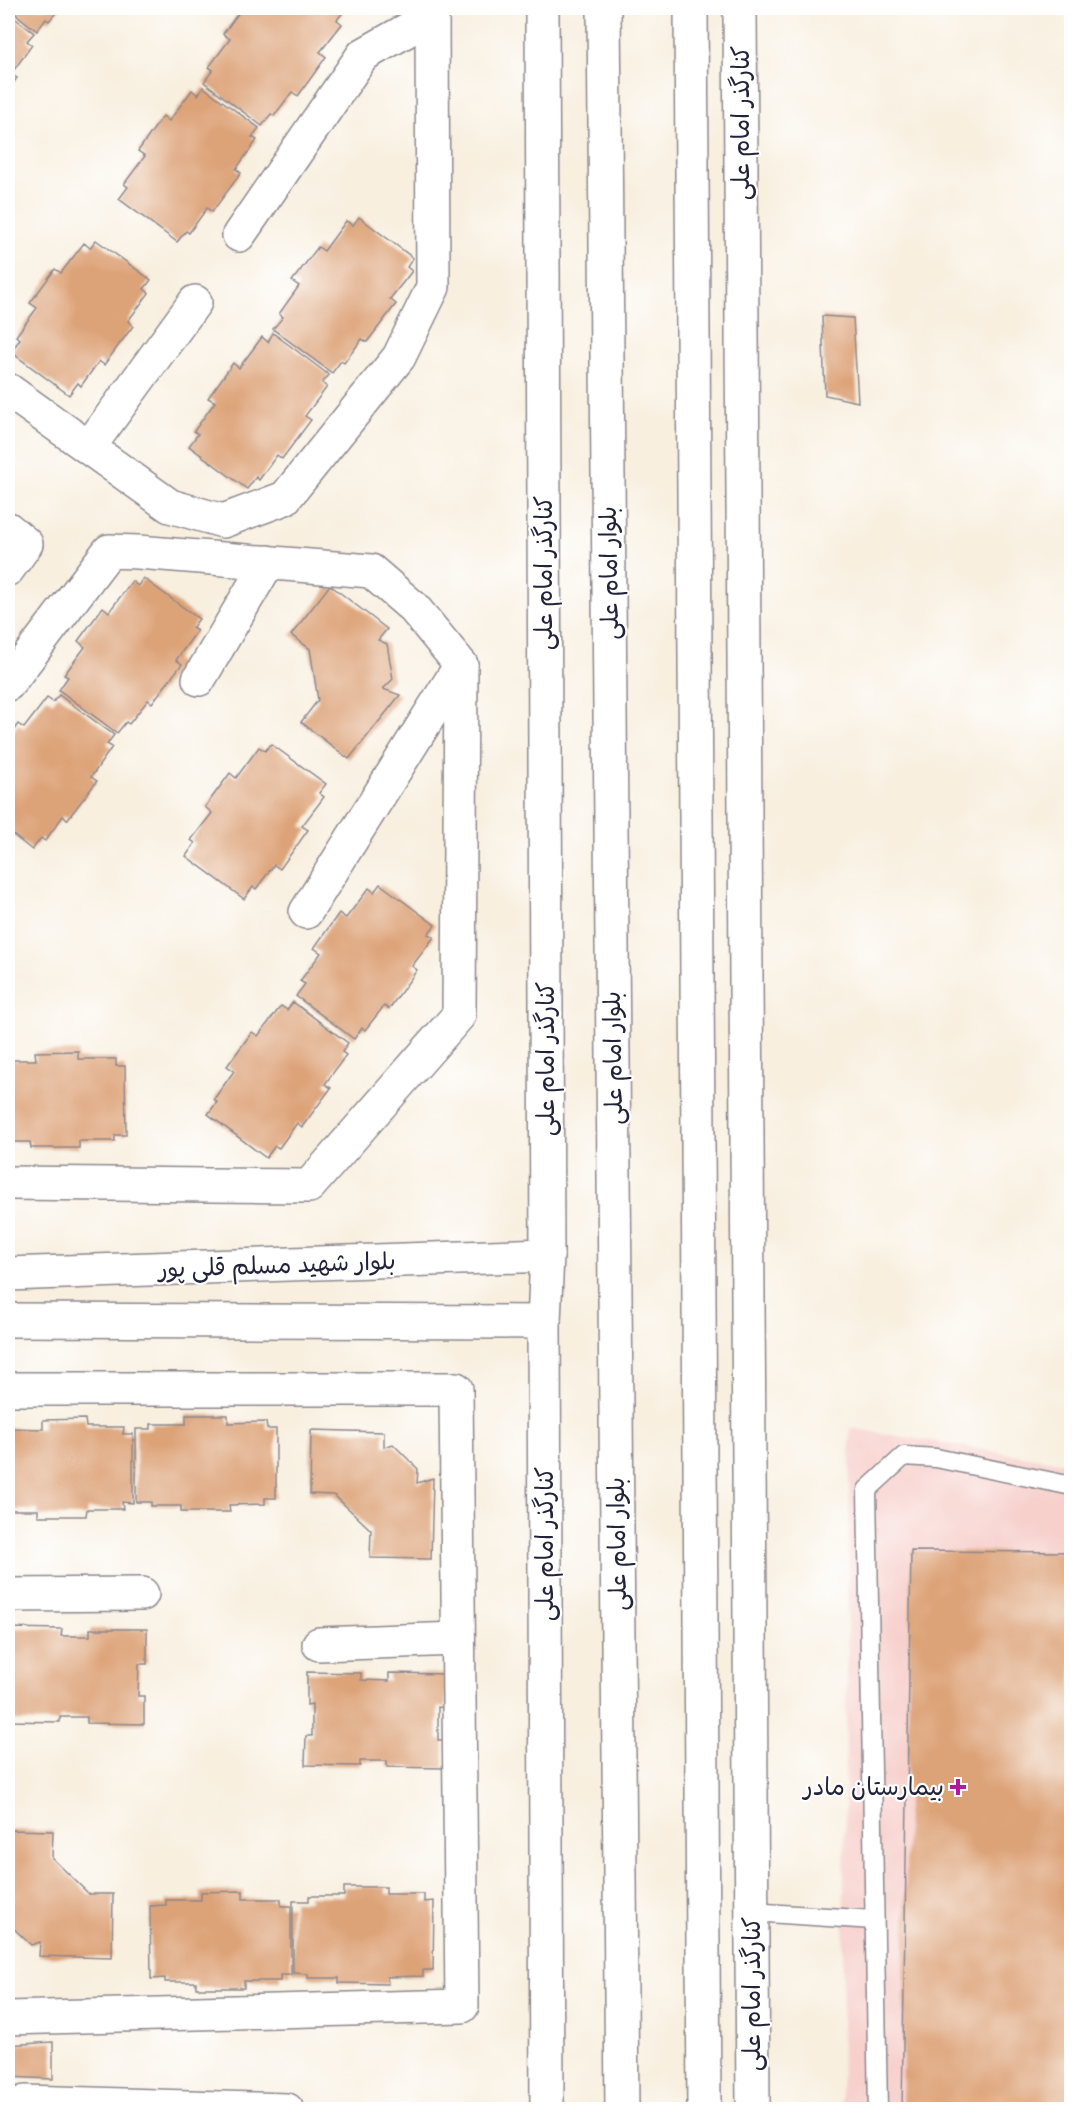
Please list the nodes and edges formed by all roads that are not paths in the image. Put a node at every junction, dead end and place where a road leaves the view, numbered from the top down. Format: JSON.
{"nodes":[{"id":1,"x":542,"y":8,"type":"edge"},
{"id":2,"x":604,"y":8,"type":"edge"},
{"id":3,"x":691,"y":8,"type":"edge"},
{"id":4,"x":740,"y":8,"type":"edge"},
{"id":5,"x":432,"y":12,"type":"edge"},
{"id":6,"x":239,"y":235,"type":"dead end"},
{"id":7,"x":195,"y":302,"type":"dead end"},
{"id":8,"x":8,"y":390,"type":"edge"},
{"id":9,"x":89,"y":447,"type":"junction"},
{"id":10,"x":8,"y":529,"type":"edge"},
{"id":11,"x":268,"y":562,"type":"junction"},
{"id":12,"x":8,"y":569,"type":"edge"},
{"id":13,"x":461,"y":665,"type":"junction"},
{"id":14,"x":199,"y":679,"type":"dead end"},
{"id":15,"x":8,"y":684,"type":"edge"},
{"id":16,"x":306,"y":912,"type":"dead end"},
{"id":17,"x":8,"y":1183,"type":"edge"},
{"id":18,"x":547,"y":1255,"type":"junction"},
{"id":19,"x":8,"y":1274,"type":"edge"},
{"id":20,"x":8,"y":1320,"type":"edge"},
{"id":21,"x":544,"y":1322,"type":"junction"},
{"id":22,"x":8,"y":1389,"type":"edge"},
{"id":23,"x":1071,"y":1486,"type":"edge"},
{"id":24,"x":142,"y":1594,"type":"dead end"},
{"id":25,"x":8,"y":1595,"type":"edge"},
{"id":26,"x":458,"y":1639,"type":"junction"},
{"id":27,"x":319,"y":1644,"type":"dead end"},
{"id":28,"x":751,"y":1912,"type":"junction"},
{"id":29,"x":874,"y":1920,"type":"junction"},
{"id":30,"x":8,"y":2018,"type":"edge"},
{"id":31,"x":19,"y":2109,"type":"edge"},
{"id":32,"x":287,"y":2109,"type":"edge"},
{"id":33,"x":547,"y":2109,"type":"edge"},
{"id":34,"x":622,"y":2109,"type":"edge"},
{"id":35,"x":704,"y":2109,"type":"edge"},
{"id":36,"x":753,"y":2109,"type":"edge"},
{"id":37,"x":878,"y":2109,"type":"edge"}],
"edges":[{"from":1,"to":18,"type":"main road","name":"کنارگذر امام علی"},
{"from":2,"to":34,"type":"main road","name":"بلوار امام علی"},
{"from":3,"to":35,"type":"main road"},
{"from":4,"to":28,"type":"main road","name":"کنارگذر امام علی"},
{"from":5,"to":6,"type":"main road"},
{"from":5,"to":9,"type":"main road"},
{"from":7,"to":9,"type":"main road"},
{"from":8,"to":9,"type":"main road"},
{"from":10,"to":12,"type":"main road"},
{"from":11,"to":13,"type":"main road"},
{"from":11,"to":14,"type":"main road"},
{"from":11,"to":15,"type":"main road"},
{"from":13,"to":16,"type":"main road"},
{"from":13,"to":17,"type":"main road"},
{"from":18,"to":19,"type":"main road","name":"بلوار شهید مسلم قلی پور"},
{"from":18,"to":21,"type":"main road","name":"کنارگذر امام علی"},
{"from":20,"to":21,"type":"main road"},
{"from":21,"to":33,"type":"main road","name":"کنارگذر امام علی"},
{"from":22,"to":26,"type":"main road"},
{"from":23,"to":29,"type":"lane"},
{"from":24,"to":25,"type":"main road"},
{"from":26,"to":27,"type":"main road"},
{"from":26,"to":30,"type":"main road"},
{"from":28,"to":29,"type":"lane"},
{"from":28,"to":36,"type":"main road","name":"کنارگذر امام علی"},
{"from":29,"to":37,"type":"lane"},
{"from":31,"to":32,"type":"main road"}]}
